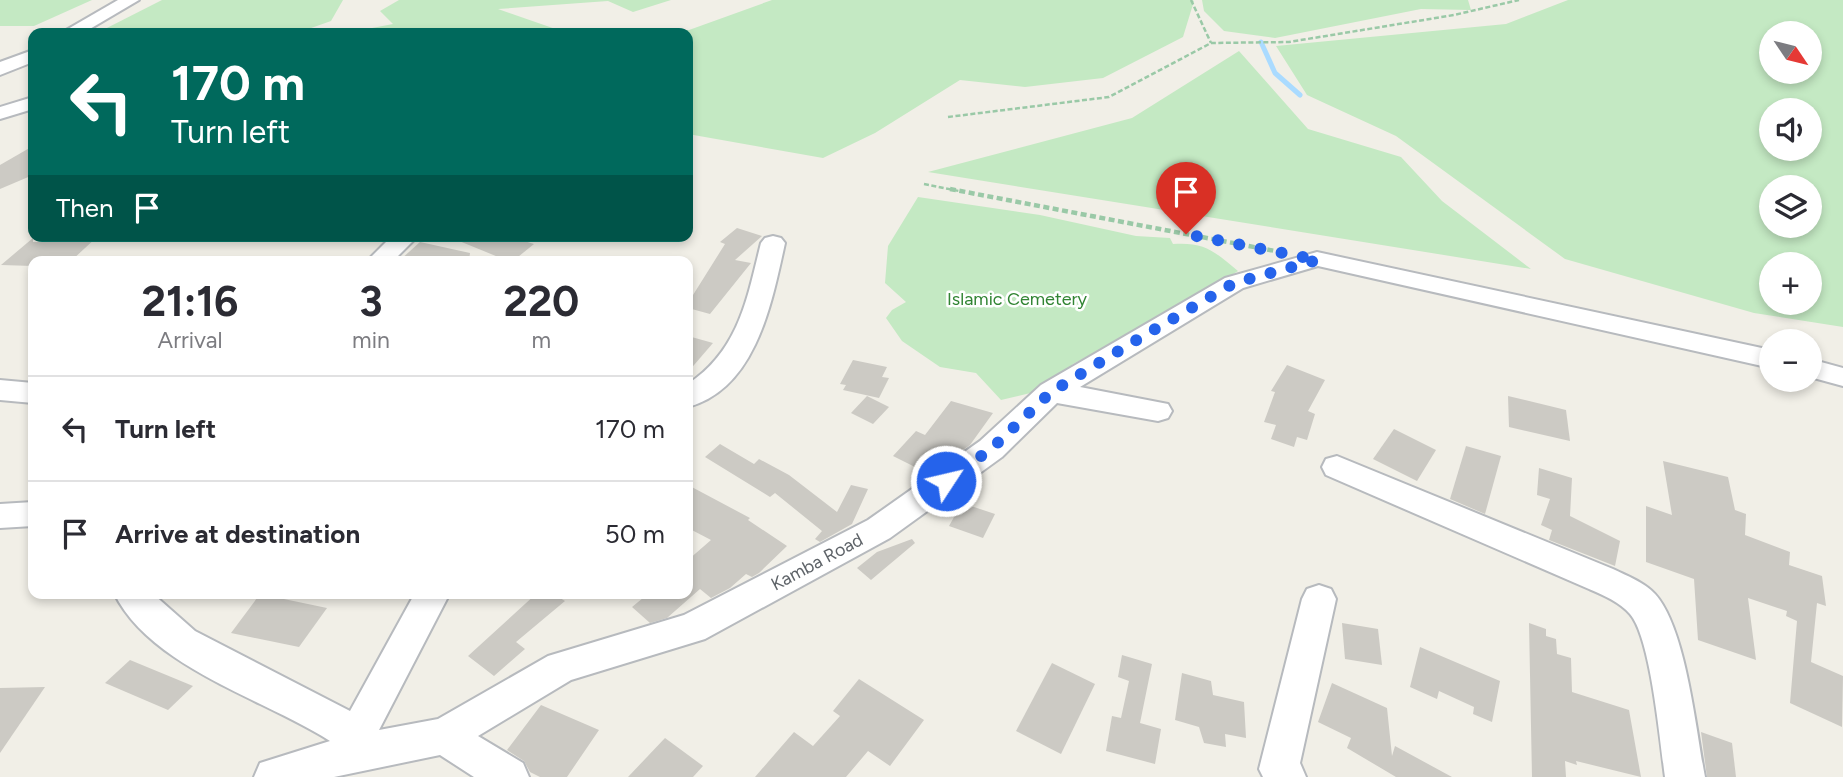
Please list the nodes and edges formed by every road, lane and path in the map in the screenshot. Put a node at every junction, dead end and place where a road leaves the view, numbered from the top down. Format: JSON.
{"nodes":[{"id":1,"x":131,"y":0,"type":"edge"},
{"id":2,"x":1191,"y":0,"type":"edge"},
{"id":3,"x":1519,"y":0,"type":"edge"},
{"id":4,"x":79,"y":28,"type":"edge"},
{"id":5,"x":1211,"y":43,"type":"junction"},
{"id":6,"x":28,"y":57,"type":"edge"},
{"id":7,"x":0,"y":69,"type":"edge"},
{"id":8,"x":28,"y":105,"type":"edge"},
{"id":9,"x":0,"y":113,"type":"edge"},
{"id":10,"x":948,"y":117,"type":"dead end"},
{"id":11,"x":924,"y":184,"type":"dead end"},
{"id":12,"x":400,"y":242,"type":"edge"},
{"id":13,"x":773,"y":243,"type":"dead end"},
{"id":14,"x":384,"y":256,"type":"edge"},
{"id":15,"x":1318,"y":260,"type":"junction"},
{"id":16,"x":1759,"y":356,"type":"edge"},
{"id":17,"x":1822,"y":371,"type":"edge"},
{"id":18,"x":1843,"y":377,"type":"edge"},
{"id":19,"x":0,"y":390,"type":"edge"},
{"id":20,"x":1051,"y":392,"type":"junction"},
{"id":21,"x":28,"y":393,"type":"edge"},
{"id":22,"x":693,"y":393,"type":"edge"},
{"id":23,"x":1158,"y":411,"type":"dead end"},
{"id":24,"x":1337,"y":467,"type":"dead end"},
{"id":25,"x":28,"y":514,"type":"edge"},
{"id":26,"x":0,"y":516,"type":"edge"},
{"id":27,"x":136,"y":599,"type":"edge"},
{"id":28,"x":430,"y":599,"type":"edge"},
{"id":29,"x":1319,"y":599,"type":"dead end"},
{"id":30,"x":444,"y":736,"type":"junction"},
{"id":31,"x":364,"y":743,"type":"junction"},
{"id":32,"x":274,"y":777,"type":"edge"},
{"id":33,"x":509,"y":777,"type":"edge"},
{"id":34,"x":1286,"y":777,"type":"edge"},
{"id":35,"x":1685,"y":777,"type":"edge"}],
"edges":[{"from":1,"to":4,"type":"street"},
{"from":2,"to":5,"type":"path"},
{"from":3,"to":5,"type":"path"},
{"from":5,"to":10,"type":"path"},
{"from":6,"to":7,"type":"street"},
{"from":8,"to":9,"type":"street"},
{"from":11,"to":15,"type":"path"},
{"from":12,"to":14,"type":"street"},
{"from":13,"to":22,"type":"street"},
{"from":15,"to":16,"type":"street"},
{"from":15,"to":20,"type":"street","name":"Kamba Road"},
{"from":17,"to":18,"type":"street"},
{"from":19,"to":21,"type":"street"},
{"from":20,"to":23,"type":"street"},
{"from":20,"to":30,"type":"street","name":"Kamba Road"},
{"from":24,"to":35,"type":"street"},
{"from":25,"to":26,"type":"street"},
{"from":27,"to":31,"type":"street"},
{"from":28,"to":31,"type":"street"},
{"from":29,"to":34,"type":"street"},
{"from":30,"to":31,"type":"street","name":"Kamba Road"},
{"from":30,"to":33,"type":"street"},
{"from":31,"to":32,"type":"street","name":"Kamba Road"}]}
